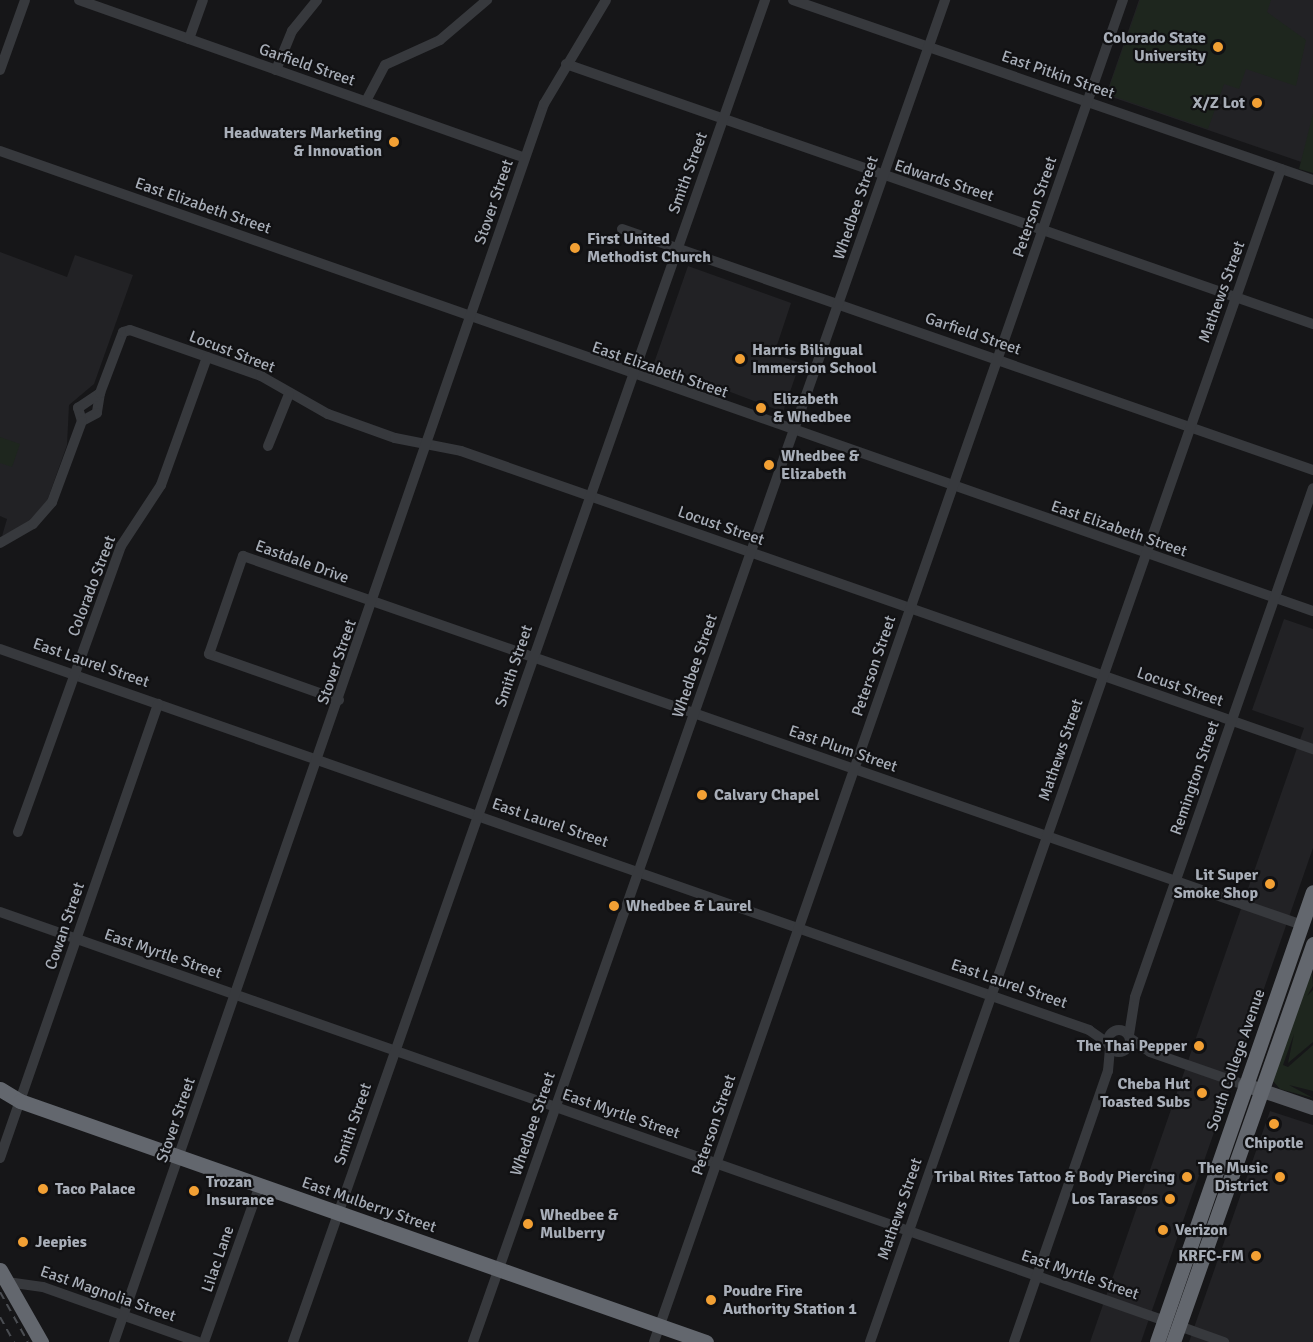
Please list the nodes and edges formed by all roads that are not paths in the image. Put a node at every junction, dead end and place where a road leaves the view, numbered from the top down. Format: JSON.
{"nodes":[{"id":1,"x":25,"y":0,"type":"edge"},
{"id":2,"x":80,"y":0,"type":"edge"},
{"id":3,"x":203,"y":0,"type":"edge"},
{"id":4,"x":317,"y":0,"type":"edge"},
{"id":5,"x":487,"y":0,"type":"edge"},
{"id":6,"x":606,"y":0,"type":"edge"},
{"id":7,"x":765,"y":0,"type":"edge"},
{"id":8,"x":793,"y":0,"type":"edge"},
{"id":9,"x":945,"y":0,"type":"edge"},
{"id":10,"x":1123,"y":0,"type":"edge"},
{"id":11,"x":189,"y":39,"type":"junction"},
{"id":12,"x":928,"y":47,"type":"junction"},
{"id":13,"x":566,"y":64,"type":"junction"},
{"id":14,"x":0,"y":70,"type":"edge"},
{"id":15,"x":276,"y":70,"type":"junction"},
{"id":16,"x":366,"y":101,"type":"junction"},
{"id":17,"x":1088,"y":101,"type":"junction"},
{"id":18,"x":723,"y":120,"type":"junction"},
{"id":19,"x":0,"y":151,"type":"edge"},
{"id":20,"x":525,"y":158,"type":"junction"},
{"id":21,"x":1281,"y":169,"type":"junction"},
{"id":22,"x":883,"y":176,"type":"junction"},
{"id":23,"x":1313,"y":180,"type":"edge"},
{"id":24,"x":622,"y":229,"type":"dead end"},
{"id":25,"x":1043,"y":229,"type":"junction"},
{"id":26,"x":676,"y":248,"type":"junction"},
{"id":27,"x":1236,"y":297,"type":"junction"},
{"id":28,"x":838,"y":305,"type":"junction"},
{"id":29,"x":472,"y":317,"type":"junction"},
{"id":30,"x":1313,"y":324,"type":"edge"},
{"id":31,"x":207,"y":357,"type":"junction"},
{"id":32,"x":998,"y":358,"type":"junction"},
{"id":33,"x":632,"y":376,"type":"junction"},
{"id":34,"x":100,"y":393,"type":"junction"},
{"id":35,"x":289,"y":394,"type":"junction"},
{"id":36,"x":82,"y":421,"type":"junction"},
{"id":37,"x":1190,"y":426,"type":"junction"},
{"id":38,"x":792,"y":432,"type":"junction"},
{"id":39,"x":428,"y":445,"type":"junction"},
{"id":40,"x":268,"y":446,"type":"dead end"},
{"id":41,"x":1313,"y":470,"type":"edge"},
{"id":42,"x":952,"y":487,"type":"junction"},
{"id":43,"x":1313,"y":488,"type":"edge"},
{"id":44,"x":590,"y":496,"type":"junction"},
{"id":45,"x":0,"y":543,"type":"edge"},
{"id":46,"x":751,"y":552,"type":"junction"},
{"id":47,"x":1146,"y":554,"type":"junction"},
{"id":48,"x":1274,"y":597,"type":"junction"},
{"id":49,"x":374,"y":601,"type":"junction"},
{"id":50,"x":910,"y":608,"type":"junction"},
{"id":51,"x":1313,"y":611,"type":"edge"},
{"id":52,"x":0,"y":649,"type":"edge"},
{"id":53,"x":533,"y":656,"type":"junction"},
{"id":54,"x":74,"y":674,"type":"junction"},
{"id":55,"x":1103,"y":676,"type":"junction"},
{"id":56,"x":339,"y":700,"type":"junction"},
{"id":57,"x":158,"y":704,"type":"junction"},
{"id":58,"x":694,"y":714,"type":"junction"},
{"id":59,"x":1231,"y":721,"type":"junction"},
{"id":60,"x":1313,"y":749,"type":"edge"},
{"id":61,"x":319,"y":759,"type":"junction"},
{"id":62,"x":854,"y":769,"type":"junction"},
{"id":63,"x":477,"y":814,"type":"junction"},
{"id":64,"x":18,"y":832,"type":"dead end"},
{"id":65,"x":1047,"y":836,"type":"junction"},
{"id":66,"x":638,"y":871,"type":"junction"},
{"id":67,"x":1175,"y":881,"type":"junction"},
{"id":68,"x":1313,"y":892,"type":"edge"},
{"id":69,"x":0,"y":912,"type":"edge"},
{"id":70,"x":1302,"y":925,"type":"junction"},
{"id":71,"x":799,"y":928,"type":"junction"},
{"id":72,"x":76,"y":939,"type":"junction"},
{"id":73,"x":1311,"y":955,"type":"edge"},
{"id":74,"x":236,"y":995,"type":"junction"},
{"id":75,"x":991,"y":996,"type":"junction"},
{"id":76,"x":1130,"y":1011,"type":"junction"},
{"id":77,"x":1089,"y":1030,"type":"junction"},
{"id":78,"x":1115,"y":1031,"type":"junction"},
{"id":79,"x":1129,"y":1036,"type":"junction"},
{"id":80,"x":1116,"y":1049,"type":"junction"},
{"id":81,"x":394,"y":1051,"type":"junction"},
{"id":82,"x":1150,"y":1052,"type":"junction"},
{"id":83,"x":1245,"y":1085,"type":"junction"},
{"id":84,"x":0,"y":1089,"type":"edge"},
{"id":85,"x":1261,"y":1090,"type":"junction"},
{"id":86,"x":0,"y":1100,"type":"edge"},
{"id":87,"x":20,"y":1101,"type":"junction"},
{"id":88,"x":555,"y":1107,"type":"junction"},
{"id":89,"x":1313,"y":1108,"type":"edge"},
{"id":90,"x":179,"y":1157,"type":"junction"},
{"id":91,"x":0,"y":1158,"type":"edge"},
{"id":92,"x":717,"y":1163,"type":"junction"},
{"id":93,"x":260,"y":1185,"type":"junction"},
{"id":94,"x":338,"y":1213,"type":"junction"},
{"id":95,"x":909,"y":1231,"type":"junction"},
{"id":96,"x":498,"y":1269,"type":"junction"},
{"id":97,"x":3,"y":1276,"type":"edge"},
{"id":98,"x":1037,"y":1276,"type":"junction"},
{"id":99,"x":123,"y":1315,"type":"junction"},
{"id":100,"x":1172,"y":1324,"type":"junction"},
{"id":101,"x":660,"y":1326,"type":"junction"},
{"id":102,"x":41,"y":1342,"type":"edge"},
{"id":103,"x":114,"y":1342,"type":"edge"},
{"id":104,"x":198,"y":1342,"type":"edge"},
{"id":105,"x":204,"y":1342,"type":"edge"},
{"id":106,"x":293,"y":1342,"type":"edge"},
{"id":107,"x":472,"y":1342,"type":"edge"},
{"id":108,"x":654,"y":1342,"type":"edge"},
{"id":109,"x":706,"y":1342,"type":"edge"},
{"id":110,"x":870,"y":1342,"type":"edge"},
{"id":111,"x":1014,"y":1342,"type":"edge"},
{"id":112,"x":1157,"y":1342,"type":"edge"},
{"id":113,"x":1166,"y":1342,"type":"edge"},
{"id":114,"x":1173,"y":1342,"type":"edge"},
{"id":115,"x":1224,"y":1342,"type":"edge"}],
"edges":[{"from":1,"to":14,"type":"street"},
{"from":2,"to":11,"type":"street","name":"Garfield Street"},
{"from":3,"to":11,"type":"street"},
{"from":4,"to":15,"type":"street"},
{"from":5,"to":16,"type":"street"},
{"from":6,"to":13,"type":"street","name":"Stover Street"},
{"from":7,"to":18,"type":"street","name":"Smith Street"},
{"from":8,"to":12,"type":"street","name":"East Pitkin Street"},
{"from":9,"to":12,"type":"street","name":"Whedbee Street"},
{"from":10,"to":17,"type":"street","name":"Peterson Street"},
{"from":11,"to":15,"type":"street","name":"Garfield Street"},
{"from":12,"to":17,"type":"street","name":"East Pitkin Street"},
{"from":12,"to":22,"type":"street","name":"Whedbee Street"},
{"from":13,"to":18,"type":"street","name":"Edwards Street"},
{"from":13,"to":20,"type":"street","name":"Stover Street"},
{"from":15,"to":16,"type":"street","name":"Garfield Street"},
{"from":16,"to":20,"type":"street","name":"Garfield Street"},
{"from":17,"to":21,"type":"street","name":"East Pitkin Street"},
{"from":17,"to":25,"type":"street","name":"Peterson Street"},
{"from":18,"to":22,"type":"street","name":"Edwards Street"},
{"from":18,"to":26,"type":"street","name":"Smith Street"},
{"from":19,"to":29,"type":"street","name":"East Elizabeth Street"},
{"from":20,"to":29,"type":"street","name":"Stover Street"},
{"from":21,"to":23,"type":"street","name":"East Pitkin Street"},
{"from":21,"to":27,"type":"street","name":"Mathews Street"},
{"from":22,"to":25,"type":"street","name":"Edwards Street"},
{"from":22,"to":28,"type":"street","name":"Whedbee Street"},
{"from":24,"to":26,"type":"street","name":"Garfield Street"},
{"from":25,"to":27,"type":"street","name":"Edwards Street"},
{"from":25,"to":32,"type":"street","name":"Peterson Street"},
{"from":26,"to":28,"type":"street","name":"Garfield Street"},
{"from":26,"to":33,"type":"street","name":"Smith Street"},
{"from":27,"to":30,"type":"street","name":"Edwards Street"},
{"from":27,"to":37,"type":"street","name":"Mathews Street"},
{"from":28,"to":32,"type":"street","name":"Garfield Street"},
{"from":28,"to":38,"type":"street","name":"Whedbee Street"},
{"from":29,"to":33,"type":"street","name":"East Elizabeth Street"},
{"from":29,"to":39,"type":"street","name":"Stover Street"},
{"from":31,"to":34,"type":"street","name":"Locust Street"},
{"from":31,"to":35,"type":"street","name":"Locust Street"},
{"from":31,"to":54,"type":"street","name":"Colorado Street"},
{"from":32,"to":37,"type":"street","name":"Garfield Street"},
{"from":32,"to":42,"type":"street","name":"Peterson Street"},
{"from":33,"to":38,"type":"street","name":"East Elizabeth Street"},
{"from":33,"to":44,"type":"street","name":"Smith Street"},
{"from":34,"to":36,"type":"street"},
{"from":34,"to":36,"type":"street"},
{"from":35,"to":39,"type":"street","name":"Locust Street"},
{"from":35,"to":40,"type":"street"},
{"from":36,"to":45,"type":"street"},
{"from":37,"to":41,"type":"street","name":"Garfield Street"},
{"from":37,"to":47,"type":"street","name":"Mathews Street"},
{"from":38,"to":42,"type":"street","name":"East Elizabeth Street"},
{"from":38,"to":46,"type":"street","name":"Whedbee Street"},
{"from":39,"to":44,"type":"street","name":"Locust Street"},
{"from":39,"to":49,"type":"street","name":"Stover Street"},
{"from":42,"to":47,"type":"street","name":"East Elizabeth Street"},
{"from":42,"to":50,"type":"street","name":"Peterson Street"},
{"from":43,"to":48,"type":"street","name":"Remington Street"},
{"from":44,"to":46,"type":"street","name":"Locust Street"},
{"from":44,"to":53,"type":"street","name":"Smith Street"},
{"from":46,"to":50,"type":"street","name":"Locust Street"},
{"from":46,"to":58,"type":"street","name":"Whedbee Street"},
{"from":47,"to":48,"type":"street","name":"East Elizabeth Street"},
{"from":47,"to":55,"type":"street","name":"Mathews Street"},
{"from":48,"to":51,"type":"street","name":"East Elizabeth Street"},
{"from":48,"to":59,"type":"street","name":"Remington Street"},
{"from":49,"to":53,"type":"street","name":"East Plum Street"},
{"from":49,"to":56,"type":"street","name":"Stover Street"},
{"from":49,"to":56,"type":"street","name":"Eastdale Drive"},
{"from":50,"to":55,"type":"street","name":"Locust Street"},
{"from":50,"to":62,"type":"street","name":"Peterson Street"},
{"from":52,"to":54,"type":"street","name":"East Laurel Street"},
{"from":53,"to":58,"type":"street","name":"East Plum Street"},
{"from":53,"to":63,"type":"street","name":"Smith Street"},
{"from":54,"to":57,"type":"street","name":"East Laurel Street"},
{"from":54,"to":64,"type":"street","name":"Colorado Street"},
{"from":55,"to":59,"type":"street","name":"Locust Street"},
{"from":55,"to":65,"type":"street","name":"Mathews Street"},
{"from":56,"to":61,"type":"street","name":"Stover Street"},
{"from":57,"to":61,"type":"street","name":"East Laurel Street"},
{"from":57,"to":72,"type":"street","name":"Cowan Street"},
{"from":58,"to":62,"type":"street","name":"East Plum Street"},
{"from":58,"to":66,"type":"street","name":"Whedbee Street"},
{"from":59,"to":60,"type":"street","name":"Locust Street"},
{"from":59,"to":67,"type":"street","name":"Remington Street"},
{"from":61,"to":63,"type":"street","name":"East Laurel Street"},
{"from":61,"to":74,"type":"street","name":"Stover Street"},
{"from":62,"to":65,"type":"street","name":"East Plum Street"},
{"from":62,"to":71,"type":"street","name":"Peterson Street"},
{"from":63,"to":66,"type":"street","name":"East Laurel Street"},
{"from":63,"to":81,"type":"street","name":"Smith Street"},
{"from":65,"to":67,"type":"street","name":"East Plum Street"},
{"from":65,"to":75,"type":"street","name":"Mathews Street"},
{"from":66,"to":71,"type":"street","name":"East Laurel Street"},
{"from":66,"to":88,"type":"street","name":"Whedbee Street"},
{"from":67,"to":70,"type":"street","name":"East Plum Street"},
{"from":67,"to":76,"type":"street","name":"Remington Street"},
{"from":68,"to":70,"type":"highway","name":"South College Avenue"},
{"from":69,"to":72,"type":"street","name":"East Myrtle Street"},
{"from":70,"to":73,"type":"highway"},
{"from":70,"to":83,"type":"highway","name":"South College Avenue"},
{"from":71,"to":75,"type":"street","name":"East Laurel Street"},
{"from":71,"to":92,"type":"street","name":"Peterson Street"},
{"from":72,"to":74,"type":"street","name":"East Myrtle Street"},
{"from":72,"to":87,"type":"street","name":"Cowan Street"},
{"from":73,"to":85,"type":"highway","name":"South College Avenue"},
{"from":74,"to":81,"type":"street","name":"East Myrtle Street"},
{"from":74,"to":90,"type":"street","name":"Stover Street"},
{"from":75,"to":77,"type":"street","name":"East Laurel Street"},
{"from":75,"to":95,"type":"street","name":"Mathews Street"},
{"from":76,"to":78,"type":"street","name":"Remington Street"},
{"from":76,"to":79,"type":"street","name":"Remington Street"},
{"from":77,"to":78,"type":"street","name":"East Laurel Street"},
{"from":77,"to":80,"type":"street","name":"East Laurel Street"},
{"from":78,"to":79,"type":"street","name":"East Laurel Street"},
{"from":78,"to":80,"type":"street","name":"Remington Street"},
{"from":79,"to":80,"type":"street","name":"Remington Street"},
{"from":79,"to":82,"type":"street"},
{"from":80,"to":82,"type":"street"},
{"from":80,"to":98,"type":"street"},
{"from":81,"to":88,"type":"street","name":"East Myrtle Street"},
{"from":81,"to":94,"type":"street","name":"Smith Street"},
{"from":82,"to":83,"type":"street"},
{"from":83,"to":85,"type":"main road"},
{"from":83,"to":100,"type":"highway","name":"South College Avenue"},
{"from":84,"to":87,"type":"highway","name":"East Mulberry Street"},
{"from":85,"to":89,"type":"main road"},
{"from":85,"to":100,"type":"highway","name":"South College Avenue"},
{"from":86,"to":87,"type":"highway","name":"East Mulberry Street"},
{"from":87,"to":90,"type":"highway","name":"East Mulberry Street"},
{"from":87,"to":91,"type":"street","name":"Cowan Street"},
{"from":88,"to":92,"type":"street","name":"East Myrtle Street"},
{"from":88,"to":96,"type":"street","name":"Whedbee Street"},
{"from":90,"to":93,"type":"highway","name":"East Mulberry Street"},
{"from":90,"to":99,"type":"street","name":"Stover Street"},
{"from":92,"to":95,"type":"street","name":"East Myrtle Street"},
{"from":92,"to":101,"type":"street","name":"Peterson Street"},
{"from":93,"to":94,"type":"highway","name":"East Mulberry Street"},
{"from":93,"to":105,"type":"street","name":"Lilac Lane"},
{"from":94,"to":96,"type":"highway","name":"East Mulberry Street"},
{"from":94,"to":106,"type":"street","name":"Smith Street"},
{"from":95,"to":98,"type":"street","name":"East Myrtle Street"},
{"from":95,"to":110,"type":"street","name":"Mathews Street"},
{"from":96,"to":101,"type":"highway","name":"East Mulberry Street"},
{"from":96,"to":107,"type":"street","name":"Whedbee Street"},
{"from":97,"to":99,"type":"street","name":"East Magnolia Street"},
{"from":97,"to":102,"type":"highway"},
{"from":98,"to":100,"type":"street","name":"East Myrtle Street"},
{"from":98,"to":111,"type":"street"},
{"from":99,"to":103,"type":"street","name":"Stover Street"},
{"from":99,"to":104,"type":"street","name":"East Magnolia Street"},
{"from":100,"to":112,"type":"highway","name":"South College Avenue"},
{"from":100,"to":113,"type":"highway"},
{"from":100,"to":114,"type":"highway","name":"South College Avenue"},
{"from":100,"to":115,"type":"street","name":"East Myrtle Street"},
{"from":101,"to":108,"type":"street","name":"Peterson Street"},
{"from":101,"to":109,"type":"highway","name":"East Mulberry Street"}]}
